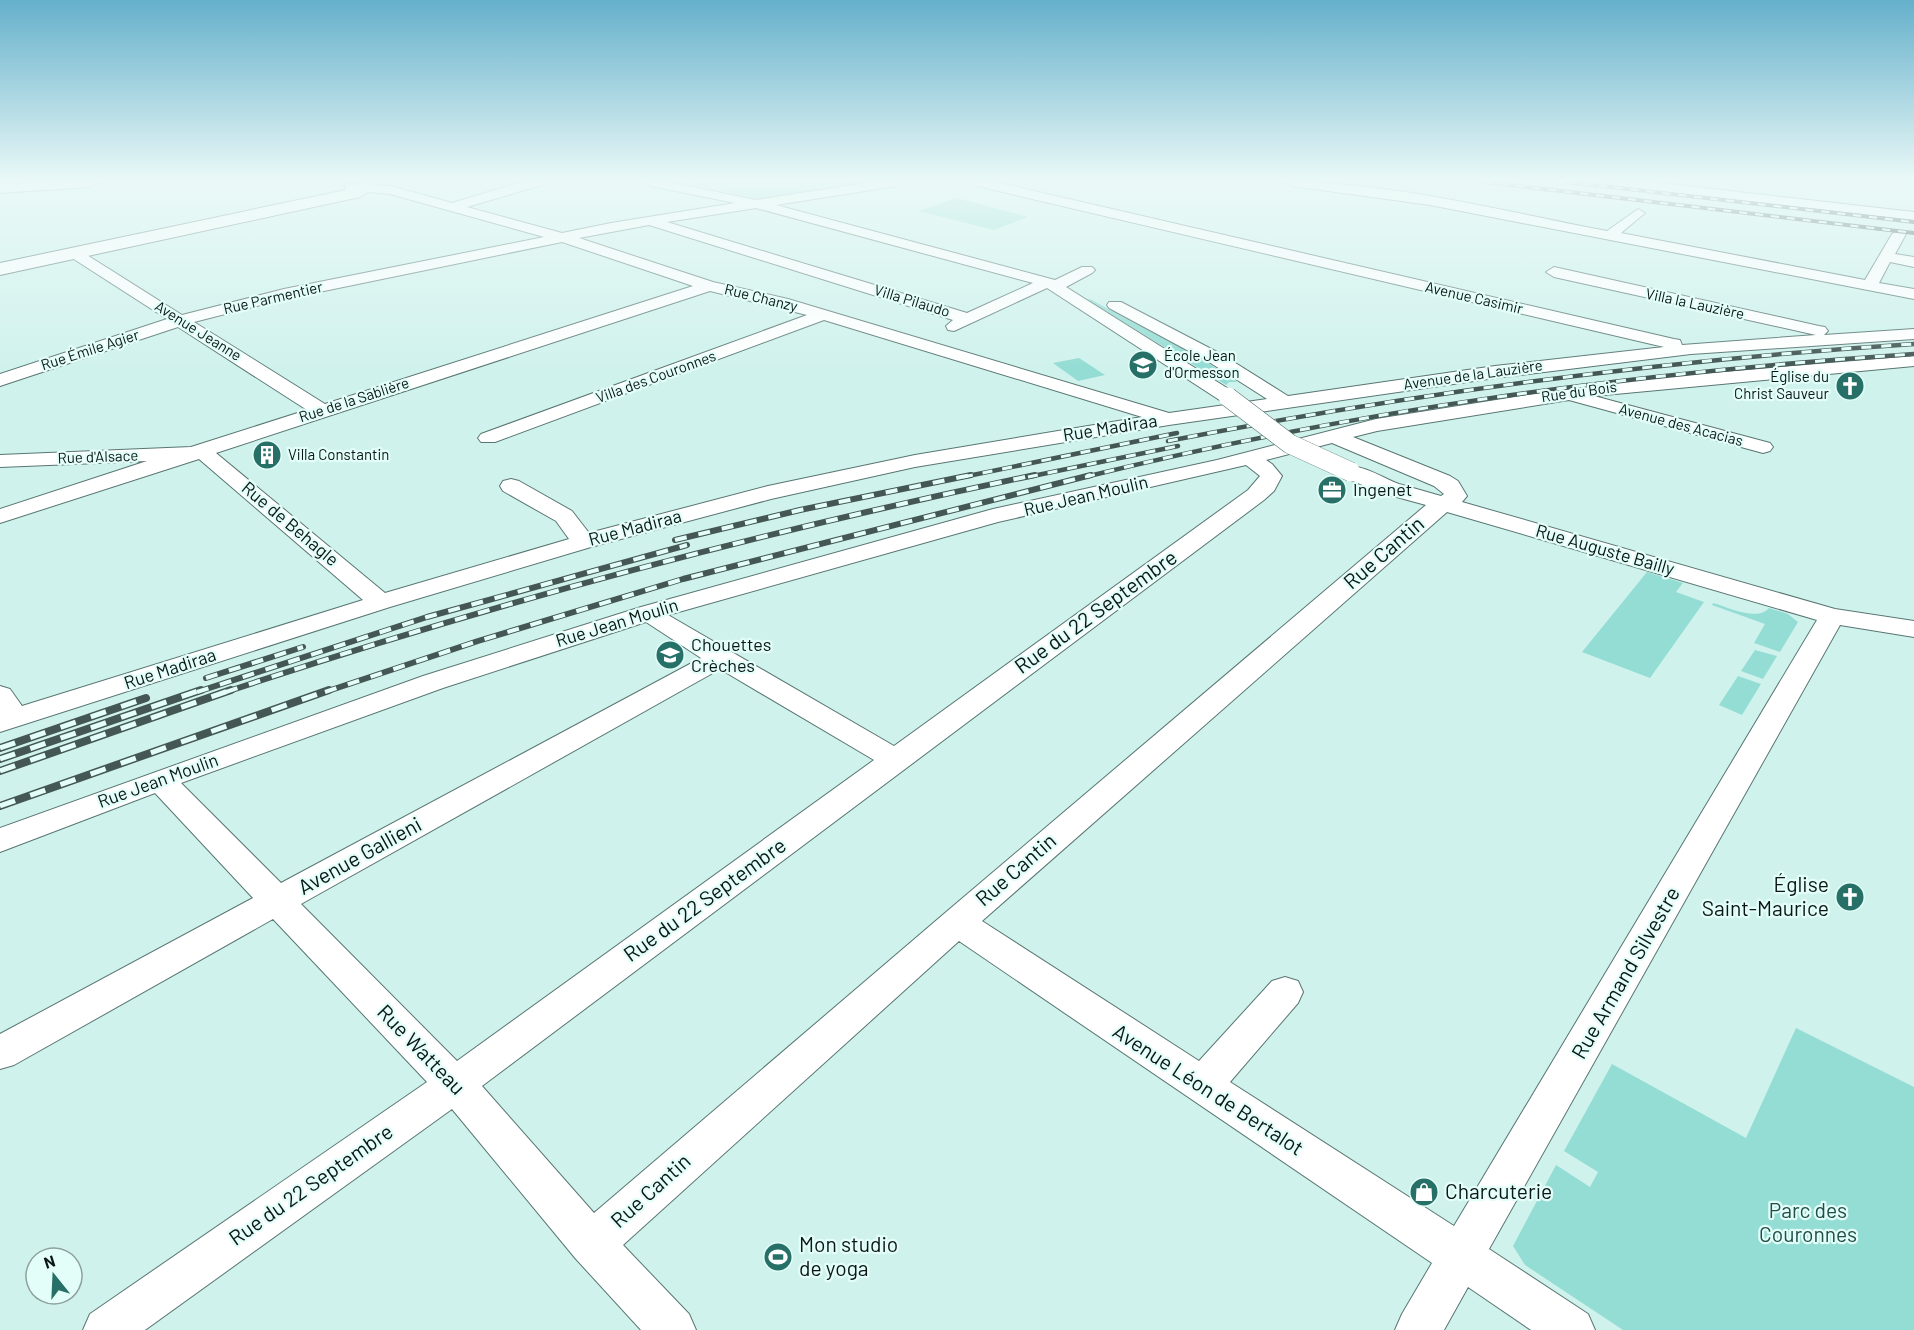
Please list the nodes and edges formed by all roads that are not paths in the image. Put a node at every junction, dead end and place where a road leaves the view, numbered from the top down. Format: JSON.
{"nodes":[{"id":1,"x":115,"y":244,"type":"edge"},
{"id":2,"x":530,"y":244,"type":"edge"},
{"id":3,"x":581,"y":244,"type":"edge"},
{"id":4,"x":723,"y":244,"type":"edge"},
{"id":5,"x":902,"y":244,"type":"edge"},
{"id":6,"x":1242,"y":244,"type":"edge"},
{"id":7,"x":1652,"y":244,"type":"edge"},
{"id":8,"x":1893,"y":244,"type":"edge"},
{"id":9,"x":74,"y":253,"type":"junction"},
{"id":10,"x":1886,"y":257,"type":"junction"},
{"id":11,"x":1914,"y":262,"type":"edge"},
{"id":12,"x":0,"y":269,"type":"edge"},
{"id":13,"x":1088,"y":270,"type":"dead end"},
{"id":14,"x":1554,"y":272,"type":"dead end"},
{"id":15,"x":1870,"y":285,"type":"junction"},
{"id":16,"x":709,"y":286,"type":"junction"},
{"id":17,"x":1055,"y":286,"type":"junction"},
{"id":18,"x":1914,"y":294,"type":"edge"},
{"id":19,"x":823,"y":315,"type":"junction"},
{"id":20,"x":968,"y":319,"type":"junction"},
{"id":21,"x":181,"y":320,"type":"junction"},
{"id":22,"x":1914,"y":334,"type":"edge"},
{"id":23,"x":1834,"y":338,"type":"junction"},
{"id":24,"x":919,"y":342,"type":"junction"},
{"id":25,"x":1691,"y":349,"type":"junction"},
{"id":26,"x":1914,"y":361,"type":"edge"},
{"id":27,"x":0,"y":380,"type":"edge"},
{"id":28,"x":1565,"y":394,"type":"junction"},
{"id":29,"x":1286,"y":403,"type":"junction"},
{"id":30,"x":321,"y":410,"type":"junction"},
{"id":31,"x":1169,"y":419,"type":"junction"},
{"id":32,"x":1333,"y":436,"type":"junction"},
{"id":33,"x":488,"y":438,"type":"dead end"},
{"id":34,"x":1764,"y":447,"type":"dead end"},
{"id":35,"x":195,"y":452,"type":"junction"},
{"id":36,"x":1250,"y":459,"type":"junction"},
{"id":37,"x":0,"y":461,"type":"edge"},
{"id":38,"x":511,"y":486,"type":"dead end"},
{"id":39,"x":1446,"y":504,"type":"junction"},
{"id":40,"x":0,"y":516,"type":"edge"},
{"id":41,"x":583,"y":542,"type":"junction"},
{"id":42,"x":381,"y":602,"type":"junction"},
{"id":43,"x":650,"y":612,"type":"junction"},
{"id":44,"x":1832,"y":616,"type":"junction"},
{"id":45,"x":1914,"y":629,"type":"edge"},
{"id":46,"x":720,"y":658,"type":"junction"},
{"id":47,"x":0,"y":695,"type":"edge"},
{"id":48,"x":8,"y":721,"type":"edge"},
{"id":49,"x":896,"y":760,"type":"junction"},
{"id":50,"x":160,"y":780,"type":"junction"},
{"id":51,"x":0,"y":840,"type":"edge"},
{"id":52,"x":278,"y":901,"type":"junction"},
{"id":53,"x":957,"y":922,"type":"junction"},
{"id":54,"x":1285,"y":992,"type":"dead end"},
{"id":55,"x":0,"y":1053,"type":"edge"},
{"id":56,"x":454,"y":1085,"type":"junction"},
{"id":57,"x":1202,"y":1086,"type":"junction"},
{"id":58,"x":592,"y":1244,"type":"junction"},
{"id":59,"x":1461,"y":1256,"type":"junction"},
{"id":60,"x":106,"y":1330,"type":"edge"},
{"id":61,"x":673,"y":1330,"type":"edge"},
{"id":62,"x":1418,"y":1330,"type":"edge"},
{"id":63,"x":1572,"y":1330,"type":"edge"}],
"edges":[{"from":1,"to":9,"type":"main road"},
{"from":2,"to":21,"type":"street","name":"Rue Parmentier"},
{"from":3,"to":16,"type":"street","name":"Rue Chanzy"},
{"from":4,"to":20,"type":"street","name":"Villa Pilaudo"},
{"from":5,"to":17,"type":"street"},
{"from":6,"to":25,"type":"street","name":"Avenue Casimir"},
{"from":7,"to":15,"type":"street"},
{"from":8,"to":10,"type":"street"},
{"from":9,"to":12,"type":"main road"},
{"from":9,"to":21,"type":"street","name":"Avenue Jeanne"},
{"from":10,"to":11,"type":"street"},
{"from":10,"to":15,"type":"street"},
{"from":13,"to":17,"type":"street"},
{"from":14,"to":23,"type":"street","name":"Villa la Lauzière"},
{"from":15,"to":18,"type":"street"},
{"from":16,"to":19,"type":"street","name":"Rue Chanzy"},
{"from":16,"to":30,"type":"street","name":"Rue de la Sablière"},
{"from":17,"to":20,"type":"street"},
{"from":17,"to":29,"type":"street"},
{"from":17,"to":39,"type":"street","name":"Rue Auguste Bailly","bridge":true},
{"from":19,"to":24,"type":"street","name":"Rue Chanzy"},
{"from":19,"to":33,"type":"street","name":"Villa des Couronnes"},
{"from":20,"to":24,"type":"street"},
{"from":21,"to":27,"type":"street","name":"Rue Émile Agier"},
{"from":21,"to":30,"type":"street","name":"Avenue Jeanne"},
{"from":22,"to":23,"type":"street","name":"Avenue de la Lauzière"},
{"from":23,"to":25,"type":"street","name":"Avenue de la Lauzière"},
{"from":24,"to":31,"type":"street","name":"Rue Chanzy"},
{"from":25,"to":29,"type":"street","name":"Avenue de la Lauzière"},
{"from":26,"to":28,"type":"street","name":"Rue du Bois"},
{"from":28,"to":32,"type":"street","name":"Rue du Bois"},
{"from":28,"to":34,"type":"street","name":"Avenue des Acacias"},
{"from":29,"to":31,"type":"street","name":"Rue Madiraa"},
{"from":30,"to":35,"type":"street","name":"Rue de la Sablière"},
{"from":31,"to":41,"type":"street","name":"Rue Madiraa"},
{"from":32,"to":36,"type":"street","name":"Rue du Bois"},
{"from":32,"to":39,"type":"street"},
{"from":35,"to":37,"type":"street","name":"Rue d'Alsace"},
{"from":35,"to":40,"type":"street","name":"Rue de la Sablière"},
{"from":35,"to":42,"type":"street","name":"Rue de Behagle"},
{"from":36,"to":43,"type":"street","name":"Rue Jean Moulin"},
{"from":36,"to":49,"type":"street","name":"Rue du 22 Septembre"},
{"from":38,"to":41,"type":"street"},
{"from":39,"to":44,"type":"street","name":"Rue Auguste Bailly"},
{"from":39,"to":53,"type":"street","name":"Rue Cantin"},
{"from":41,"to":42,"type":"street","name":"Rue Madiraa"},
{"from":42,"to":48,"type":"street","name":"Rue Madiraa"},
{"from":43,"to":46,"type":"street"},
{"from":43,"to":50,"type":"street","name":"Rue Jean Moulin"},
{"from":44,"to":45,"type":"street","name":"Rue Auguste Bailly"},
{"from":44,"to":59,"type":"street","name":"Rue Armand Silvestre"},
{"from":46,"to":49,"type":"street"},
{"from":46,"to":52,"type":"street","name":"Avenue Gallieni"},
{"from":47,"to":48,"type":"street"},
{"from":49,"to":56,"type":"street","name":"Rue du 22 Septembre"},
{"from":50,"to":51,"type":"street","name":"Rue Jean Moulin"},
{"from":50,"to":52,"type":"street","name":"Rue Watteau"},
{"from":52,"to":55,"type":"street","name":"Avenue Gallieni"},
{"from":52,"to":56,"type":"street","name":"Rue Watteau"},
{"from":53,"to":57,"type":"street","name":"Avenue Léon de Bertalot"},
{"from":53,"to":58,"type":"street","name":"Rue Cantin"},
{"from":54,"to":57,"type":"street"},
{"from":56,"to":58,"type":"street","name":"Rue Watteau"},
{"from":56,"to":60,"type":"street","name":"Rue du 22 Septembre"},
{"from":57,"to":59,"type":"street","name":"Avenue Léon de Bertalot"},
{"from":58,"to":61,"type":"street","name":"Rue Watteau"},
{"from":59,"to":62,"type":"street","name":"Rue Armand Silvestre"},
{"from":59,"to":63,"type":"street","name":"Avenue Léon de Bertalot"}]}
